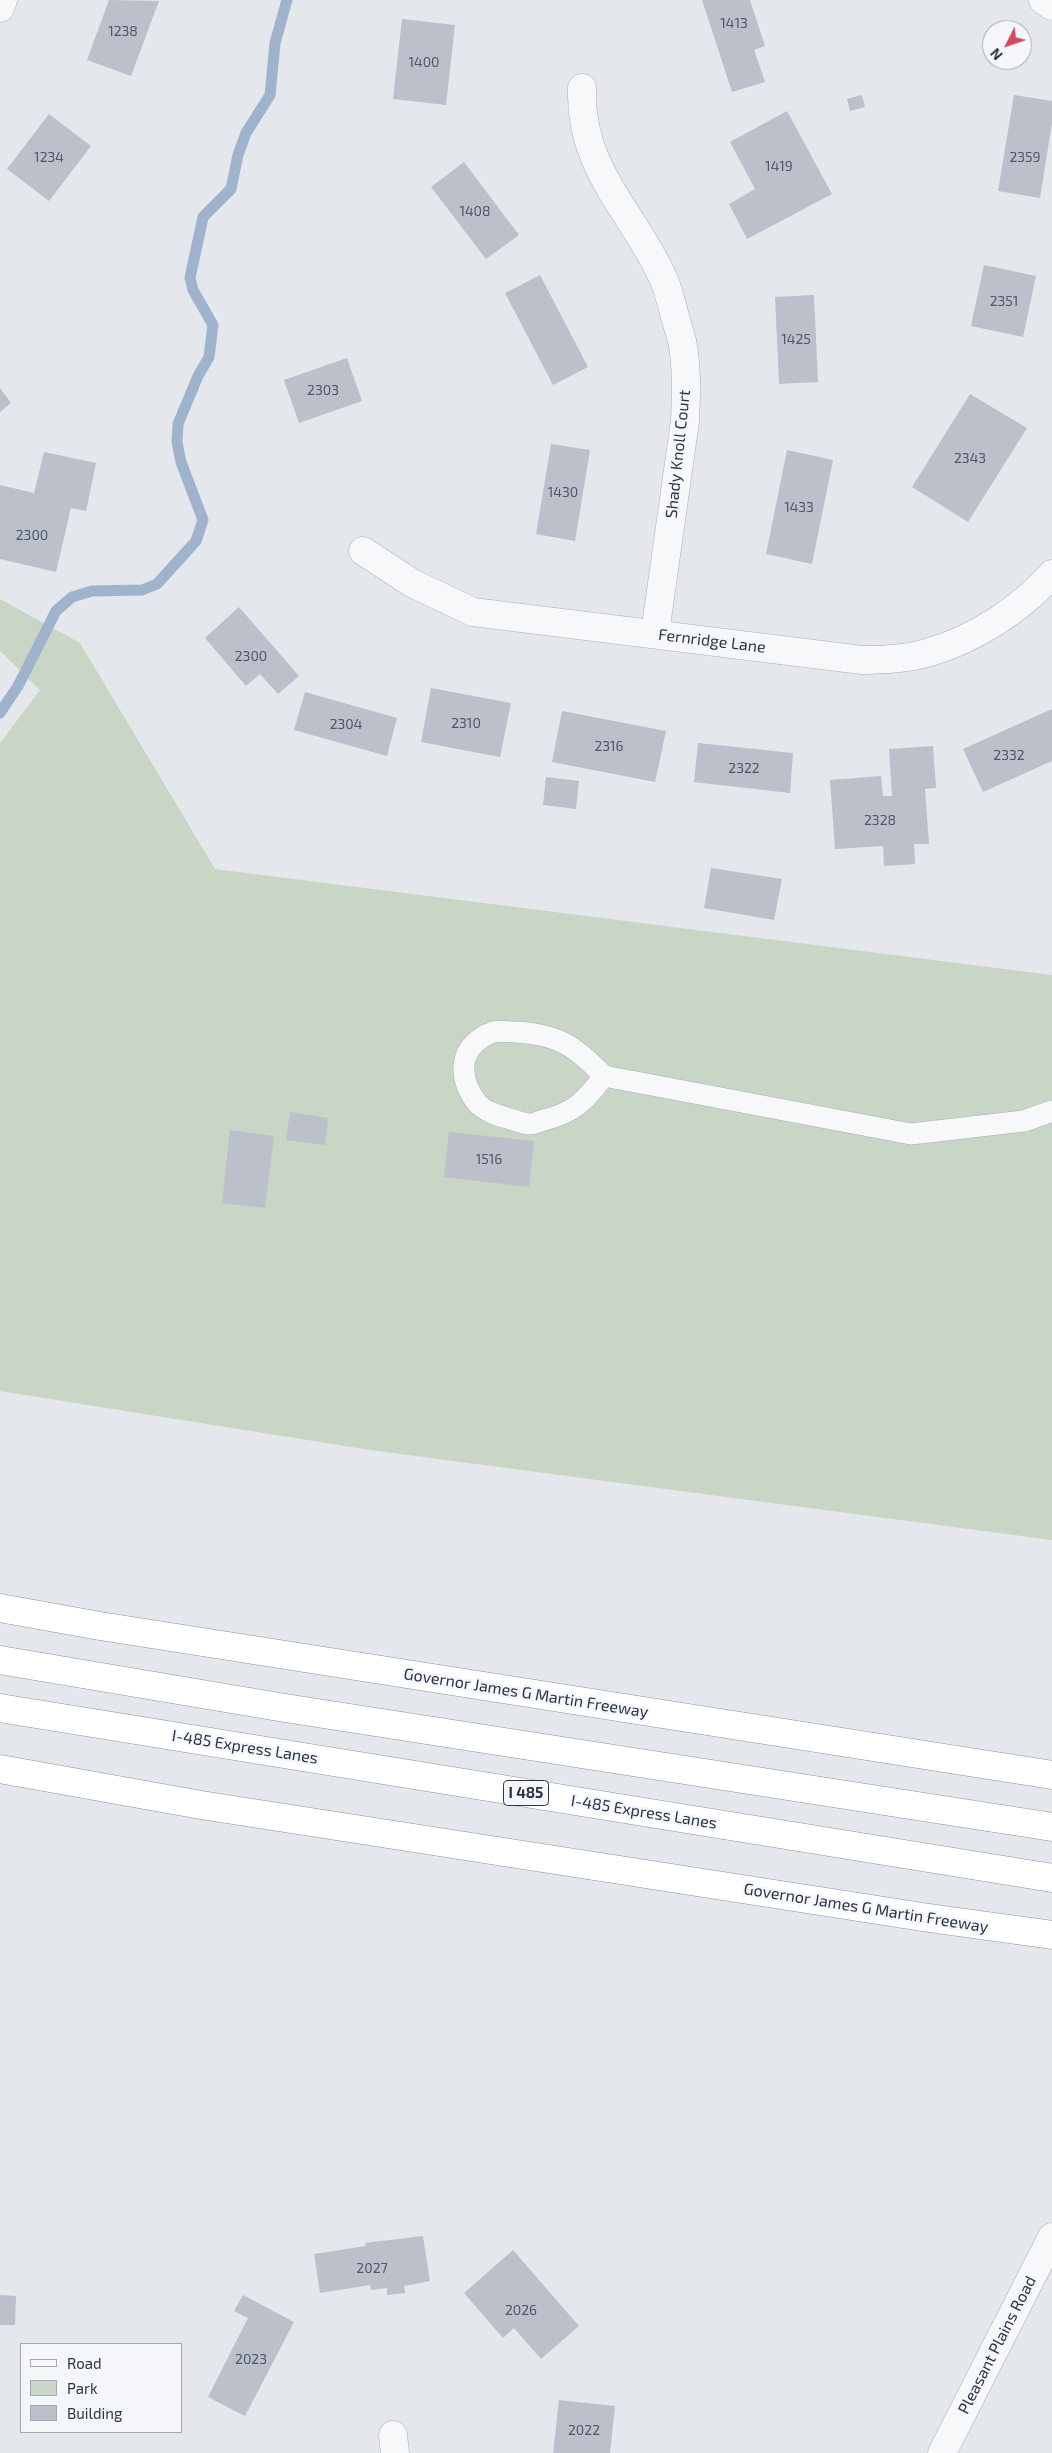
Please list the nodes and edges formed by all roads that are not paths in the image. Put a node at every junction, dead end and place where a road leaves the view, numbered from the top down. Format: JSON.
{"nodes":[{"id":1,"x":3,"y":0,"type":"edge"},
{"id":2,"x":1043,"y":0,"type":"edge"},
{"id":3,"x":1052,"y":6,"type":"edge"},
{"id":4,"x":0,"y":8,"type":"edge"},
{"id":5,"x":582,"y":88,"type":"dead end"},
{"id":6,"x":362,"y":550,"type":"dead end"},
{"id":7,"x":1052,"y":574,"type":"edge"},
{"id":8,"x":655,"y":633,"type":"junction"},
{"id":9,"x":604,"y":1076,"type":"junction"},
{"id":10,"x":1052,"y":1111,"type":"edge"},
{"id":11,"x":0,"y":1608,"type":"edge"},
{"id":12,"x":0,"y":1660,"type":"edge"},
{"id":13,"x":0,"y":1708,"type":"edge"},
{"id":14,"x":0,"y":1769,"type":"edge"},
{"id":15,"x":1048,"y":1775,"type":"edge"},
{"id":16,"x":1052,"y":1827,"type":"edge"},
{"id":17,"x":1052,"y":1878,"type":"edge"},
{"id":18,"x":1052,"y":1935,"type":"edge"},
{"id":19,"x":1052,"y":2237,"type":"edge"},
{"id":20,"x":942,"y":2453,"type":"edge"}],
"edges":[{"from":1,"to":4,"type":"street"},
{"from":2,"to":3,"type":"street"},
{"from":5,"to":8,"type":"street","name":"Shady Knoll Court"},
{"from":6,"to":8,"type":"street","name":"Fernridge Lane"},
{"from":7,"to":8,"type":"street","name":"Fernridge Lane"},
{"from":9,"to":9,"type":"lane"},
{"from":9,"to":10,"type":"lane"},
{"from":11,"to":15,"type":"highway","name":"Governor James G Martin Freeway"},
{"from":12,"to":16,"type":"highway"},
{"from":13,"to":17,"type":"highway","name":"I-485 Express Lanes","number":"I 485"},
{"from":14,"to":18,"type":"highway","name":"Governor James G Martin Freeway"},
{"from":19,"to":20,"type":"street","name":"Pleasant Plains Road"}]}
